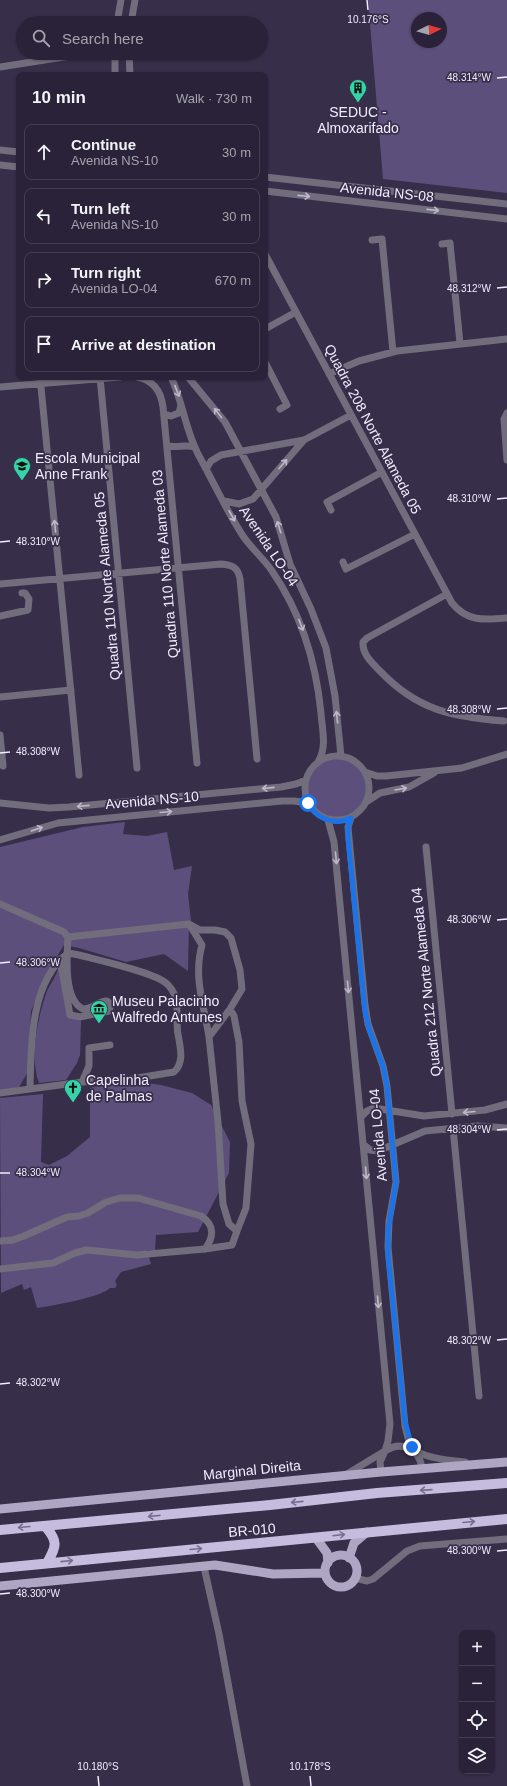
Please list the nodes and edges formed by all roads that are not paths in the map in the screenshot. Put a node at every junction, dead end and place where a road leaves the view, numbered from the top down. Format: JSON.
{"nodes":[{"id":1,"x":121,"y":0,"type":"edge"},
{"id":2,"x":135,"y":0,"type":"edge"},
{"id":3,"x":118,"y":16,"type":"edge"},
{"id":4,"x":132,"y":16,"type":"edge"},
{"id":5,"x":41,"y":60,"type":"edge"},
{"id":6,"x":115,"y":60,"type":"edge"},
{"id":7,"x":129,"y":60,"type":"edge"},
{"id":8,"x":0,"y":66,"type":"edge"},
{"id":9,"x":115,"y":72,"type":"edge"},
{"id":10,"x":130,"y":72,"type":"edge"},
{"id":11,"x":0,"y":150,"type":"edge"},
{"id":12,"x":16,"y":152,"type":"edge"},
{"id":13,"x":0,"y":165,"type":"edge"},
{"id":14,"x":16,"y":167,"type":"edge"},
{"id":15,"x":268,"y":177,"type":"edge"},
{"id":16,"x":268,"y":191,"type":"edge"},
{"id":17,"x":507,"y":204,"type":"edge"},
{"id":18,"x":507,"y":219,"type":"edge"},
{"id":19,"x":372,"y":240,"type":"dead end"},
{"id":20,"x":442,"y":244,"type":"dead end"},
{"id":21,"x":268,"y":260,"type":"edge"},
{"id":22,"x":296,"y":312,"type":"junction"},
{"id":23,"x":268,"y":327,"type":"edge"},
{"id":24,"x":507,"y":339,"type":"edge"},
{"id":25,"x":460,"y":343,"type":"junction"},
{"id":26,"x":393,"y":352,"type":"junction"},
{"id":27,"x":268,"y":368,"type":"edge"},
{"id":28,"x":329,"y":374,"type":"junction"},
{"id":29,"x":40,"y":380,"type":"edge"},
{"id":30,"x":100,"y":380,"type":"edge"},
{"id":31,"x":147,"y":380,"type":"edge"},
{"id":32,"x":172,"y":380,"type":"edge"},
{"id":33,"x":191,"y":380,"type":"edge"},
{"id":34,"x":0,"y":387,"type":"edge"},
{"id":35,"x":182,"y":405,"type":"junction"},
{"id":36,"x":280,"y":409,"type":"dead end"},
{"id":37,"x":507,"y":413,"type":"edge"},
{"id":38,"x":168,"y":415,"type":"junction"},
{"id":39,"x":351,"y":415,"type":"junction"},
{"id":40,"x":304,"y":440,"type":"junction"},
{"id":41,"x":168,"y":446,"type":"junction"},
{"id":42,"x":195,"y":447,"type":"junction"},
{"id":43,"x":176,"y":448,"type":"junction"},
{"id":44,"x":241,"y":451,"type":"junction"},
{"id":45,"x":169,"y":455,"type":"junction"},
{"id":46,"x":507,"y":460,"type":"edge"},
{"id":47,"x":206,"y":469,"type":"junction"},
{"id":48,"x":382,"y":472,"type":"junction"},
{"id":49,"x":261,"y":489,"type":"junction"},
{"id":50,"x":224,"y":501,"type":"junction"},
{"id":51,"x":332,"y":510,"type":"dead end"},
{"id":52,"x":415,"y":534,"type":"junction"},
{"id":53,"x":343,"y":562,"type":"dead end"},
{"id":54,"x":178,"y":568,"type":"junction"},
{"id":55,"x":119,"y":573,"type":"junction"},
{"id":56,"x":60,"y":578,"type":"junction"},
{"id":57,"x":0,"y":584,"type":"edge"},
{"id":58,"x":22,"y":593,"type":"dead end"},
{"id":59,"x":447,"y":594,"type":"junction"},
{"id":60,"x":0,"y":616,"type":"edge"},
{"id":61,"x":507,"y":618,"type":"edge"},
{"id":62,"x":70,"y":690,"type":"junction"},
{"id":63,"x":0,"y":697,"type":"edge"},
{"id":64,"x":504,"y":721,"type":"dead end"},
{"id":65,"x":0,"y":735,"type":"edge"},
{"id":66,"x":507,"y":754,"type":"edge"},
{"id":67,"x":341,"y":756,"type":"junction"},
{"id":68,"x":257,"y":759,"type":"dead end"},
{"id":69,"x":319,"y":760,"type":"junction"},
{"id":70,"x":197,"y":763,"type":"dead end"},
{"id":71,"x":3,"y":766,"type":"dead end"},
{"id":72,"x":137,"y":768,"type":"dead end"},
{"id":73,"x":446,"y":770,"type":"junction"},
{"id":74,"x":365,"y":772,"type":"junction"},
{"id":75,"x":79,"y":775,"type":"dead end"},
{"id":76,"x":306,"y":780,"type":"junction"},
{"id":77,"x":0,"y":803,"type":"edge"},
{"id":78,"x":308,"y":803,"type":"junction"},
{"id":79,"x":366,"y":803,"type":"junction"},
{"id":80,"x":351,"y":818,"type":"junction"},
{"id":81,"x":328,"y":820,"type":"junction"},
{"id":82,"x":0,"y":840,"type":"edge"},
{"id":83,"x":426,"y":847,"type":"dead end"},
{"id":84,"x":0,"y":904,"type":"edge"},
{"id":85,"x":189,"y":924,"type":"junction"},
{"id":86,"x":68,"y":937,"type":"junction"},
{"id":87,"x":68,"y":953,"type":"junction"},
{"id":88,"x":60,"y":959,"type":"junction"},
{"id":89,"x":230,"y":1009,"type":"junction"},
{"id":90,"x":209,"y":1037,"type":"junction"},
{"id":91,"x":110,"y":1045,"type":"dead end"},
{"id":92,"x":82,"y":1082,"type":"junction"},
{"id":93,"x":30,"y":1089,"type":"junction"},
{"id":94,"x":0,"y":1092,"type":"edge"},
{"id":95,"x":507,"y":1104,"type":"edge"},
{"id":96,"x":389,"y":1110,"type":"junction"},
{"id":97,"x":452,"y":1114,"type":"junction"},
{"id":98,"x":361,"y":1117,"type":"junction"},
{"id":99,"x":453,"y":1128,"type":"junction"},
{"id":100,"x":507,"y":1128,"type":"edge"},
{"id":101,"x":363,"y":1144,"type":"junction"},
{"id":102,"x":392,"y":1146,"type":"junction"},
{"id":103,"x":237,"y":1231,"type":"junction"},
{"id":104,"x":0,"y":1241,"type":"edge"},
{"id":105,"x":206,"y":1249,"type":"junction"},
{"id":106,"x":0,"y":1269,"type":"edge"},
{"id":107,"x":479,"y":1396,"type":"dead end"},
{"id":108,"x":414,"y":1450,"type":"junction"},
{"id":109,"x":385,"y":1451,"type":"junction"},
{"id":110,"x":507,"y":1462,"type":"edge"},
{"id":111,"x":491,"y":1464,"type":"junction"},
{"id":112,"x":422,"y":1469,"type":"junction"},
{"id":113,"x":381,"y":1472,"type":"junction"},
{"id":114,"x":344,"y":1475,"type":"junction"},
{"id":115,"x":507,"y":1483,"type":"edge"},
{"id":116,"x":0,"y":1509,"type":"edge"},
{"id":117,"x":507,"y":1519,"type":"edge"},
{"id":118,"x":45,"y":1526,"type":"junction"},
{"id":119,"x":0,"y":1530,"type":"edge"},
{"id":120,"x":368,"y":1532,"type":"junction"},
{"id":121,"x":316,"y":1538,"type":"junction"},
{"id":122,"x":507,"y":1539,"type":"edge"},
{"id":123,"x":350,"y":1558,"type":"junction"},
{"id":124,"x":47,"y":1563,"type":"junction"},
{"id":125,"x":328,"y":1563,"type":"junction"},
{"id":126,"x":204,"y":1566,"type":"junction"},
{"id":127,"x":0,"y":1568,"type":"edge"},
{"id":128,"x":325,"y":1573,"type":"junction"},
{"id":129,"x":355,"y":1578,"type":"junction"},
{"id":130,"x":0,"y":1586,"type":"edge"},
{"id":131,"x":247,"y":1786,"type":"edge"}],
"edges":[{"from":1,"to":3,"type":"street"},
{"from":2,"to":4,"type":"street"},
{"from":5,"to":8,"type":"street"},
{"from":6,"to":9,"type":"street"},
{"from":7,"to":10,"type":"street"},
{"from":11,"to":12,"type":"street"},
{"from":13,"to":14,"type":"street"},
{"from":15,"to":17,"type":"street","name":"Avenida NS-08"},
{"from":16,"to":18,"type":"street","name":"Avenida NS-08","one_way":true},
{"from":19,"to":26,"type":"street"},
{"from":20,"to":25,"type":"street"},
{"from":21,"to":22,"type":"street","name":"Quadra 208 Norte Alameda 05"},
{"from":22,"to":23,"type":"street"},
{"from":22,"to":28,"type":"street","name":"Quadra 208 Norte Alameda 05"},
{"from":24,"to":25,"type":"street"},
{"from":25,"to":26,"type":"street"},
{"from":26,"to":28,"type":"street"},
{"from":27,"to":36,"type":"street"},
{"from":28,"to":39,"type":"street","name":"Quadra 208 Norte Alameda 05"},
{"from":29,"to":34,"type":"street"},
{"from":56,"to":29,"type":"street","one_way":true},
{"from":30,"to":55,"type":"street","name":"Quadra 110 Norte Alameda 05"},
{"from":31,"to":38,"type":"street","name":"Quadra 110 Norte Alameda 03"},
{"from":32,"to":35,"type":"street","name":"Avenida LO-04","one_way":true},
{"from":44,"to":33,"type":"street","name":"Avenida LO-04","one_way":true},
{"from":35,"to":38,"type":"street"},
{"from":35,"to":42,"type":"street","name":"Avenida LO-04"},
{"from":37,"to":46,"type":"street"},
{"from":38,"to":41,"type":"street","name":"Quadra 110 Norte Alameda 03"},
{"from":39,"to":40,"type":"street"},
{"from":39,"to":48,"type":"street","name":"Quadra 208 Norte Alameda 05"},
{"from":40,"to":44,"type":"street"},
{"from":49,"to":40,"type":"street","one_way":true},
{"from":41,"to":43,"type":"street"},
{"from":41,"to":45,"type":"street","name":"Quadra 110 Norte Alameda 03"},
{"from":42,"to":43,"type":"street"},
{"from":42,"to":47,"type":"street","name":"Avenida LO-04"},
{"from":43,"to":45,"type":"street"},
{"from":44,"to":47,"type":"street"},
{"from":44,"to":49,"type":"street","name":"Avenida LO-04"},
{"from":45,"to":54,"type":"street","name":"Quadra 110 Norte Alameda 03"},
{"from":47,"to":50,"type":"street","name":"Avenida LO-04"},
{"from":48,"to":51,"type":"street"},
{"from":48,"to":52,"type":"street","name":"Quadra 208 Norte Alameda 05"},
{"from":49,"to":50,"type":"street"},
{"from":67,"to":49,"type":"street","name":"Avenida LO-04","one_way":true},
{"from":50,"to":69,"type":"street","name":"Avenida LO-04","one_way":true},
{"from":52,"to":53,"type":"street"},
{"from":52,"to":59,"type":"street","name":"Quadra 208 Norte Alameda 05"},
{"from":54,"to":55,"type":"street"},
{"from":54,"to":68,"type":"street"},
{"from":54,"to":70,"type":"street","name":"Quadra 110 Norte Alameda 03"},
{"from":55,"to":56,"type":"street"},
{"from":55,"to":72,"type":"street","name":"Quadra 110 Norte Alameda 05"},
{"from":56,"to":57,"type":"street"},
{"from":56,"to":62,"type":"street"},
{"from":58,"to":60,"type":"street"},
{"from":59,"to":61,"type":"street","name":"Quadra 208 Norte Alameda 05"},
{"from":59,"to":64,"type":"street"},
{"from":62,"to":63,"type":"street"},
{"from":62,"to":75,"type":"street"},
{"from":65,"to":71,"type":"street"},
{"from":66,"to":73,"type":"street"},
{"from":67,"to":69,"type":"street"},
{"from":67,"to":74,"type":"street"},
{"from":69,"to":76,"type":"street"},
{"from":73,"to":74,"type":"street"},
{"from":79,"to":73,"type":"street","one_way":true},
{"from":74,"to":79,"type":"street"},
{"from":76,"to":77,"type":"street","name":"Avenida NS-10","one_way":true},
{"from":76,"to":78,"type":"street"},
{"from":78,"to":81,"type":"street"},
{"from":82,"to":78,"type":"street","name":"Avenida NS-10","one_way":true},
{"from":79,"to":80,"type":"street"},
{"from":80,"to":81,"type":"street"},
{"from":80,"to":96,"type":"street","name":"Avenida LO-04"},
{"from":81,"to":98,"type":"street","name":"Avenida LO-04","one_way":true},
{"from":83,"to":97,"type":"street","name":"Quadra 212 Norte Alameda 04"},
{"from":84,"to":86,"type":"street"},
{"from":85,"to":86,"type":"street"},
{"from":85,"to":89,"type":"street"},
{"from":85,"to":90,"type":"street"},
{"from":86,"to":87,"type":"street"},
{"from":87,"to":88,"type":"street"},
{"from":87,"to":88,"type":"street"},
{"from":87,"to":92,"type":"street"},
{"from":88,"to":93,"type":"street"},
{"from":89,"to":90,"type":"street"},
{"from":89,"to":103,"type":"street"},
{"from":90,"to":103,"type":"street"},
{"from":91,"to":92,"type":"street"},
{"from":92,"to":93,"type":"street"},
{"from":93,"to":94,"type":"street"},
{"from":95,"to":97,"type":"street","one_way":true},
{"from":96,"to":97,"type":"street"},
{"from":96,"to":98,"type":"street"},
{"from":96,"to":102,"type":"street","name":"Avenida LO-04"},
{"from":98,"to":101,"type":"street","name":"Avenida LO-04"},
{"from":99,"to":100,"type":"street"},
{"from":99,"to":102,"type":"street"},
{"from":99,"to":107,"type":"street"},
{"from":101,"to":102,"type":"street"},
{"from":101,"to":109,"type":"street","name":"Avenida LO-04","one_way":true},
{"from":102,"to":108,"type":"street","name":"Avenida LO-04"},
{"from":103,"to":105,"type":"street"},
{"from":104,"to":105,"type":"street"},
{"from":105,"to":106,"type":"street"},
{"from":108,"to":109,"type":"street"},
{"from":108,"to":111,"type":"street"},
{"from":108,"to":112,"type":"street","name":"Avenida LO-04"},
{"from":109,"to":113,"type":"street","name":"Avenida LO-04"},
{"from":109,"to":114,"type":"street"},
{"from":110,"to":111,"type":"main road","name":"Marginal Direita"},
{"from":111,"to":112,"type":"main road","name":"Marginal Direita"},
{"from":112,"to":113,"type":"main road","name":"Marginal Direita"},
{"from":113,"to":114,"type":"main road","name":"Marginal Direita"},
{"from":114,"to":116,"type":"main road","name":"Marginal Direita"},
{"from":115,"to":118,"type":"highway","name":"BR-010","one_way":true},
{"from":120,"to":117,"type":"highway","name":"BR-010","one_way":true},
{"from":118,"to":119,"type":"highway","name":"BR-010","one_way":true},
{"from":118,"to":124,"type":"highway"},
{"from":121,"to":120,"type":"highway","name":"BR-010","one_way":true},
{"from":120,"to":123,"type":"main road"},
{"from":124,"to":121,"type":"highway","name":"BR-010","one_way":true},
{"from":121,"to":125,"type":"main road"},
{"from":122,"to":129,"type":"street"},
{"from":123,"to":125,"type":"main road"},
{"from":123,"to":129,"type":"main road"},
{"from":124,"to":127,"type":"highway","name":"BR-010"},
{"from":125,"to":128,"type":"main road"},
{"from":126,"to":128,"type":"main road"},
{"from":126,"to":130,"type":"main road"},
{"from":126,"to":131,"type":"street"},
{"from":128,"to":129,"type":"main road"}]}
